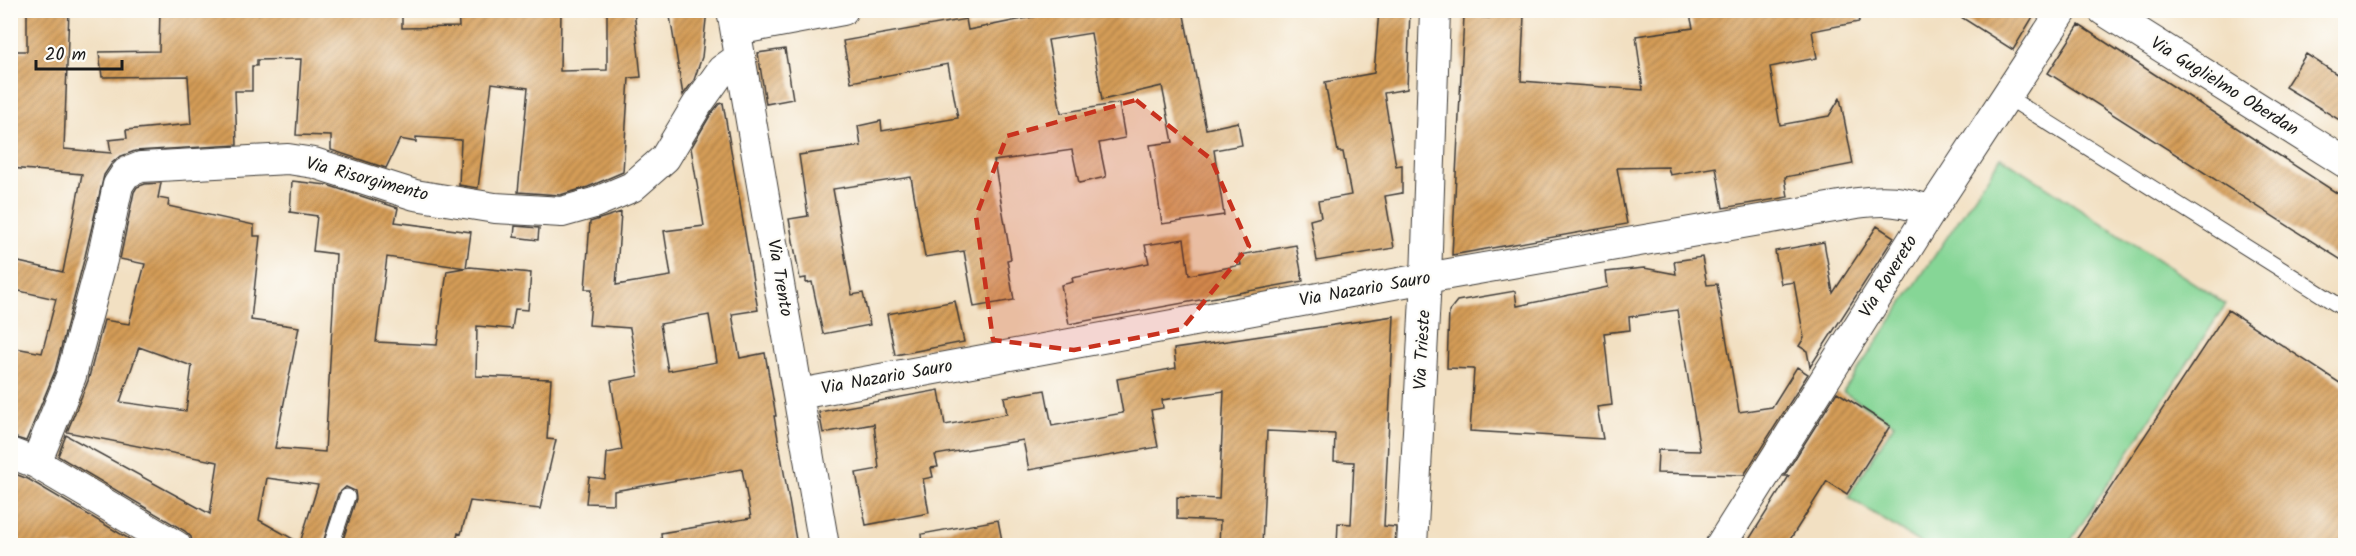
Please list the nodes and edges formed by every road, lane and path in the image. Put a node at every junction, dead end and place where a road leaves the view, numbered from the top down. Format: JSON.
{"nodes":[{"id":1,"x":843,"y":10,"type":"edge"},
{"id":2,"x":1435,"y":10,"type":"edge"},
{"id":3,"x":2063,"y":10,"type":"edge"},
{"id":4,"x":2103,"y":10,"type":"edge"},
{"id":5,"x":736,"y":33,"type":"edge"},
{"id":6,"x":2006,"y":96,"type":"junction"},
{"id":7,"x":2346,"y":163,"type":"edge"},
{"id":8,"x":1930,"y":211,"type":"junction"},
{"id":9,"x":1426,"y":278,"type":"junction"},
{"id":10,"x":2346,"y":310,"type":"edge"},
{"id":11,"x":800,"y":394,"type":"junction"},
{"id":12,"x":23,"y":458,"type":"edge"},
{"id":13,"x":347,"y":497,"type":"dead end"},
{"id":14,"x":176,"y":546,"type":"edge"},
{"id":15,"x":331,"y":546,"type":"edge"},
{"id":16,"x":824,"y":546,"type":"edge"},
{"id":17,"x":1413,"y":546,"type":"edge"},
{"id":18,"x":1720,"y":546,"type":"edge"}],
"edges":[{"from":1,"to":5,"type":"street"},
{"from":2,"to":9,"type":"street","name":"Via Trieste"},
{"from":3,"to":6,"type":"street","name":"Via Rovereto"},
{"from":4,"to":7,"type":"street","name":"Via Guglielmo Oberdan"},
{"from":5,"to":11,"type":"street","name":"Via Trento"},
{"from":5,"to":12,"type":"street","name":"Via Risorgimento"},
{"from":6,"to":8,"type":"street","name":"Via Rovereto"},
{"from":6,"to":10,"type":"lane"},
{"from":8,"to":9,"type":"street","name":"Via Nazario Sauro"},
{"from":8,"to":18,"type":"street","name":"Via Rovereto"},
{"from":9,"to":11,"type":"street","name":"Via Nazario Sauro"},
{"from":9,"to":17,"type":"street","name":"Via Trieste"},
{"from":11,"to":16,"type":"street","name":"Via Trento"},
{"from":12,"to":14,"type":"street"},
{"from":13,"to":15,"type":"lane"}]}
